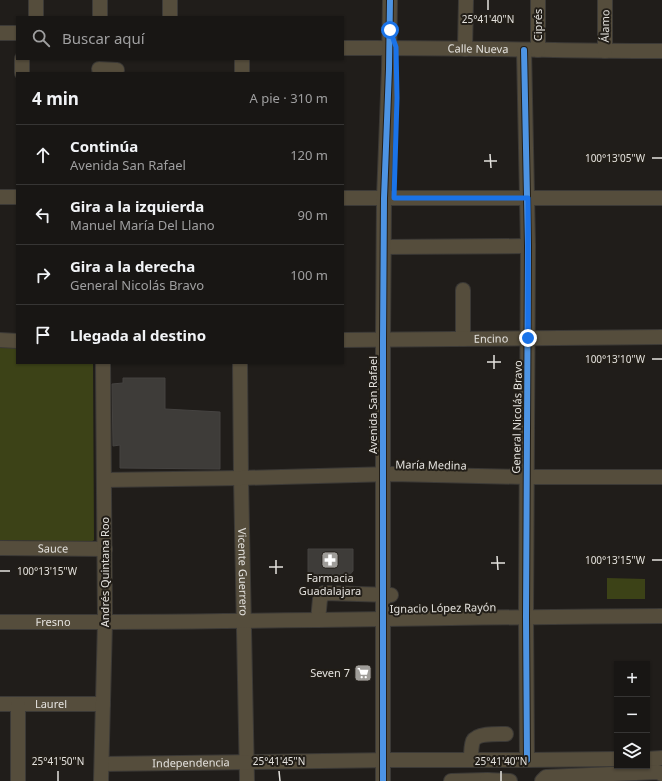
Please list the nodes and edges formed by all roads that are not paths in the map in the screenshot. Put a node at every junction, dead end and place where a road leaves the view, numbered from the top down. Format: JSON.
{"nodes":[{"id":1,"x":36,"y":0,"type":"edge"},
{"id":2,"x":100,"y":0,"type":"edge"},
{"id":3,"x":170,"y":0,"type":"edge"},
{"id":4,"x":390,"y":0,"type":"edge"},
{"id":5,"x":466,"y":0,"type":"edge"},
{"id":6,"x":538,"y":0,"type":"edge"},
{"id":7,"x":606,"y":0,"type":"edge"},
{"id":8,"x":36,"y":16,"type":"edge"},
{"id":9,"x":100,"y":16,"type":"edge"},
{"id":10,"x":170,"y":16,"type":"edge"},
{"id":11,"x":0,"y":33,"type":"edge"},
{"id":12,"x":16,"y":33,"type":"edge"},
{"id":13,"x":392,"y":47,"type":"junction"},
{"id":14,"x":344,"y":48,"type":"edge"},
{"id":15,"x":466,"y":49,"type":"junction"},
{"id":16,"x":531,"y":50,"type":"junction"},
{"id":17,"x":605,"y":51,"type":"junction"},
{"id":18,"x":662,"y":51,"type":"edge"},
{"id":19,"x":22,"y":60,"type":"edge"},
{"id":20,"x":242,"y":60,"type":"edge"},
{"id":21,"x":99,"y":67,"type":"edge"},
{"id":22,"x":117,"y":70,"type":"dead end"},
{"id":23,"x":22,"y":72,"type":"edge"},
{"id":24,"x":242,"y":72,"type":"edge"},
{"id":25,"x":0,"y":197,"type":"edge"},
{"id":26,"x":16,"y":197,"type":"edge"},
{"id":27,"x":344,"y":198,"type":"edge"},
{"id":28,"x":389,"y":198,"type":"junction"},
{"id":29,"x":528,"y":198,"type":"junction"},
{"id":30,"x":662,"y":198,"type":"edge"},
{"id":31,"x":528,"y":246,"type":"junction"},
{"id":32,"x":388,"y":247,"type":"junction"},
{"id":33,"x":464,"y":290,"type":"dead end"},
{"id":34,"x":662,"y":337,"type":"edge"},
{"id":35,"x":528,"y":338,"type":"junction"},
{"id":36,"x":388,"y":339,"type":"junction"},
{"id":37,"x":463,"y":339,"type":"junction"},
{"id":38,"x":0,"y":340,"type":"edge"},
{"id":39,"x":16,"y":340,"type":"edge"},
{"id":40,"x":344,"y":340,"type":"edge"},
{"id":41,"x":104,"y":364,"type":"edge"},
{"id":42,"x":240,"y":364,"type":"edge"},
{"id":43,"x":387,"y":474,"type":"junction"},
{"id":44,"x":662,"y":477,"type":"edge"},
{"id":45,"x":241,"y":478,"type":"junction"},
{"id":46,"x":526,"y":478,"type":"junction"},
{"id":47,"x":104,"y":480,"type":"junction"},
{"id":48,"x":0,"y":548,"type":"edge"},
{"id":49,"x":105,"y":549,"type":"junction"},
{"id":50,"x":387,"y":594,"type":"junction"},
{"id":51,"x":662,"y":616,"type":"edge"},
{"id":52,"x":526,"y":617,"type":"junction"},
{"id":53,"x":387,"y":619,"type":"junction"},
{"id":54,"x":318,"y":620,"type":"junction"},
{"id":55,"x":243,"y":621,"type":"junction"},
{"id":56,"x":0,"y":622,"type":"edge"},
{"id":57,"x":105,"y":622,"type":"junction"},
{"id":58,"x":0,"y":704,"type":"edge"},
{"id":59,"x":103,"y":704,"type":"junction"},
{"id":60,"x":18,"y":705,"type":"junction"},
{"id":61,"x":506,"y":734,"type":"dead end"},
{"id":62,"x":650,"y":758,"type":"edge"},
{"id":63,"x":662,"y":758,"type":"edge"},
{"id":64,"x":614,"y":759,"type":"edge"},
{"id":65,"x":387,"y":760,"type":"junction"},
{"id":66,"x":471,"y":760,"type":"junction"},
{"id":67,"x":527,"y":760,"type":"junction"},
{"id":68,"x":560,"y":760,"type":"junction"},
{"id":69,"x":578,"y":760,"type":"junction"},
{"id":70,"x":246,"y":762,"type":"junction"},
{"id":71,"x":102,"y":764,"type":"junction"},
{"id":72,"x":662,"y":774,"type":"edge"},
{"id":73,"x":578,"y":776,"type":"junction"},
{"id":74,"x":560,"y":777,"type":"junction"},
{"id":75,"x":487,"y":780,"type":"edge"},
{"id":76,"x":18,"y":781,"type":"edge"},
{"id":77,"x":101,"y":781,"type":"edge"},
{"id":78,"x":247,"y":781,"type":"edge"},
{"id":79,"x":383,"y":781,"type":"edge"},
{"id":80,"x":391,"y":781,"type":"edge"},
{"id":81,"x":451,"y":781,"type":"edge"},
{"id":82,"x":510,"y":781,"type":"edge"},
{"id":83,"x":542,"y":781,"type":"edge"}],
"edges":[{"from":1,"to":8,"type":"street"},
{"from":2,"to":9,"type":"street"},
{"from":3,"to":10,"type":"street"},
{"from":4,"to":13,"type":"street","name":"Avenida San Rafael"},
{"from":5,"to":15,"type":"street"},
{"from":6,"to":16,"type":"street","name":"Ciprés"},
{"from":7,"to":17,"type":"street","name":"Álamo"},
{"from":11,"to":12,"type":"street"},
{"from":13,"to":14,"type":"street","name":"Calle Nueva"},
{"from":13,"to":15,"type":"street","name":"Calle Nueva"},
{"from":13,"to":28,"type":"street","name":"Avenida San Rafael"},
{"from":15,"to":16,"type":"street","name":"Calle Nueva"},
{"from":16,"to":17,"type":"street","name":"Calle Nueva"},
{"from":16,"to":29,"type":"street","name":"General Nicolás Bravo"},
{"from":17,"to":18,"type":"street","name":"Calle Nueva"},
{"from":19,"to":23,"type":"street"},
{"from":20,"to":24,"type":"street"},
{"from":21,"to":22,"type":"street"},
{"from":25,"to":26,"type":"street"},
{"from":27,"to":28,"type":"street"},
{"from":28,"to":29,"type":"street"},
{"from":28,"to":32,"type":"street","name":"Avenida San Rafael"},
{"from":29,"to":30,"type":"street"},
{"from":29,"to":31,"type":"street","name":"General Nicolás Bravo"},
{"from":31,"to":32,"type":"street"},
{"from":31,"to":35,"type":"street","name":"General Nicolás Bravo"},
{"from":32,"to":36,"type":"street","name":"Avenida San Rafael"},
{"from":33,"to":37,"type":"street"},
{"from":34,"to":35,"type":"street","name":"Encino"},
{"from":35,"to":37,"type":"street","name":"Encino"},
{"from":35,"to":46,"type":"street","name":"General Nicolás Bravo"},
{"from":36,"to":37,"type":"street","name":"Encino"},
{"from":36,"to":40,"type":"street","name":"Encino"},
{"from":36,"to":43,"type":"street","name":"Avenida San Rafael"},
{"from":38,"to":39,"type":"street"},
{"from":41,"to":47,"type":"street","name":"Andrés Quintana Roo"},
{"from":42,"to":45,"type":"street","name":"Vicente Guerrero"},
{"from":43,"to":45,"type":"street","name":"María Medina"},
{"from":43,"to":46,"type":"street","name":"María Medina"},
{"from":43,"to":50,"type":"street","name":"Avenida San Rafael"},
{"from":44,"to":46,"type":"street","name":"María Medina"},
{"from":45,"to":47,"type":"street","name":"María Medina"},
{"from":45,"to":55,"type":"street","name":"Vicente Guerrero"},
{"from":46,"to":52,"type":"street","name":"General Nicolás Bravo"},
{"from":47,"to":49,"type":"street","name":"Andrés Quintana Roo"},
{"from":48,"to":49,"type":"street","name":"Sauce"},
{"from":49,"to":57,"type":"street","name":"Andrés Quintana Roo"},
{"from":50,"to":53,"type":"street","name":"Avenida San Rafael"},
{"from":50,"to":54,"type":"street"},
{"from":51,"to":52,"type":"street","name":"Ignacio López Rayón"},
{"from":52,"to":53,"type":"street","name":"Ignacio López Rayón"},
{"from":52,"to":67,"type":"street","name":"General Nicolás Bravo"},
{"from":53,"to":54,"type":"street","name":"Ignacio López Rayón"},
{"from":53,"to":65,"type":"street","name":"Avenida San Rafael"},
{"from":54,"to":55,"type":"street","name":"Ignacio López Rayón"},
{"from":55,"to":57,"type":"street","name":"Ignacio López Rayón"},
{"from":55,"to":70,"type":"street","name":"Vicente Guerrero"},
{"from":56,"to":57,"type":"street","name":"Fresno"},
{"from":57,"to":59,"type":"street","name":"Andrés Quintana Roo"},
{"from":58,"to":60,"type":"street","name":"Laurel"},
{"from":59,"to":60,"type":"street","name":"Laurel"},
{"from":59,"to":71,"type":"street","name":"Andrés Quintana Roo"},
{"from":60,"to":76,"type":"street"},
{"from":61,"to":66,"type":"street"},
{"from":62,"to":63,"type":"street"},
{"from":64,"to":69,"type":"street","name":"Independencia"},
{"from":65,"to":66,"type":"street","name":"Independencia"},
{"from":65,"to":70,"type":"street","name":"Independencia"},
{"from":65,"to":79,"type":"street","name":"Avenida San Rafael"},
{"from":65,"to":80,"type":"street","name":"Avenida San Rafael"},
{"from":66,"to":67,"type":"street","name":"Independencia"},
{"from":67,"to":68,"type":"street","name":"Independencia"},
{"from":68,"to":69,"type":"street","name":"Independencia"},
{"from":68,"to":74,"type":"street"},
{"from":69,"to":73,"type":"street"},
{"from":70,"to":71,"type":"street","name":"Independencia"},
{"from":70,"to":78,"type":"street","name":"Vicente Guerrero"},
{"from":71,"to":77,"type":"street","name":"Andrés Quintana Roo"},
{"from":72,"to":73,"type":"street"},
{"from":73,"to":74,"type":"street"},
{"from":74,"to":83,"type":"street"},
{"from":75,"to":81,"type":"street"},
{"from":75,"to":82,"type":"street"}]}
